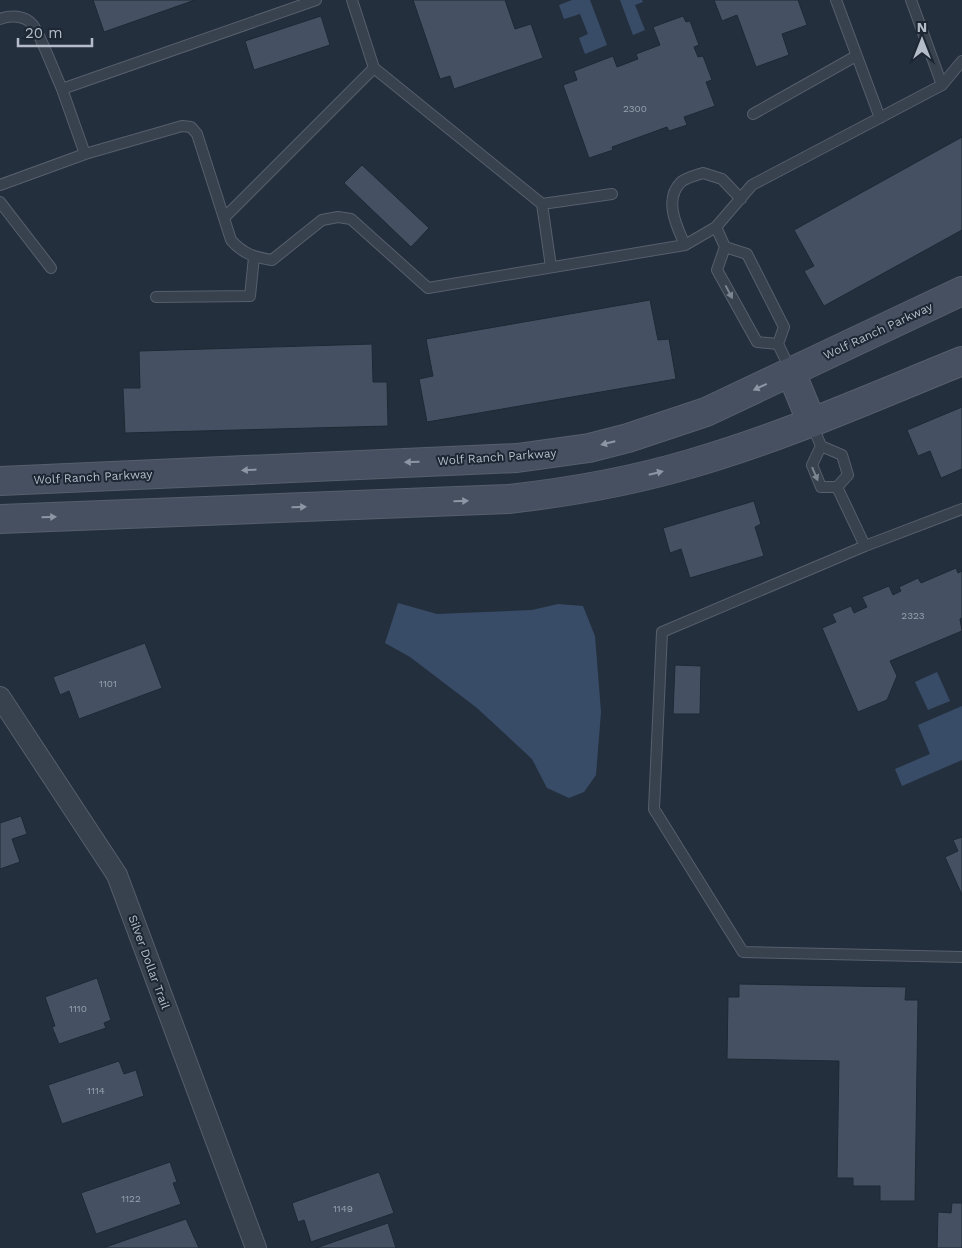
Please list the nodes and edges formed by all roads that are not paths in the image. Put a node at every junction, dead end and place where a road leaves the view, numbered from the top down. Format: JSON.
{"nodes":[{"id":1,"x":316,"y":0,"type":"edge"},
{"id":2,"x":352,"y":0,"type":"edge"},
{"id":3,"x":836,"y":0,"type":"edge"},
{"id":4,"x":912,"y":0,"type":"edge"},
{"id":5,"x":0,"y":19,"type":"edge"},
{"id":6,"x":856,"y":56,"type":"junction"},
{"id":7,"x":962,"y":61,"type":"edge"},
{"id":8,"x":374,"y":68,"type":"junction"},
{"id":9,"x":942,"y":85,"type":"junction"},
{"id":10,"x":62,"y":89,"type":"junction"},
{"id":11,"x":753,"y":114,"type":"dead end"},
{"id":12,"x":880,"y":118,"type":"junction"},
{"id":13,"x":85,"y":154,"type":"junction"},
{"id":14,"x":0,"y":186,"type":"edge"},
{"id":15,"x":612,"y":194,"type":"dead end"},
{"id":16,"x":741,"y":198,"type":"junction"},
{"id":17,"x":0,"y":202,"type":"edge"},
{"id":18,"x":542,"y":204,"type":"junction"},
{"id":19,"x":225,"y":217,"type":"junction"},
{"id":20,"x":716,"y":227,"type":"junction"},
{"id":21,"x":685,"y":246,"type":"junction"},
{"id":22,"x":725,"y":247,"type":"junction"},
{"id":23,"x":254,"y":257,"type":"junction"},
{"id":24,"x":551,"y":267,"type":"junction"},
{"id":25,"x":51,"y":268,"type":"dead end"},
{"id":26,"x":962,"y":291,"type":"edge"},
{"id":27,"x":156,"y":297,"type":"dead end"},
{"id":28,"x":778,"y":344,"type":"junction"},
{"id":29,"x":962,"y":360,"type":"edge"},
{"id":30,"x":792,"y":372,"type":"junction"},
{"id":31,"x":817,"y":435,"type":"junction"},
{"id":32,"x":0,"y":481,"type":"edge"},
{"id":33,"x":837,"y":487,"type":"junction"},
{"id":34,"x":962,"y":509,"type":"edge"},
{"id":35,"x":0,"y":519,"type":"edge"},
{"id":36,"x":865,"y":546,"type":"junction"},
{"id":37,"x":0,"y":697,"type":"edge"},
{"id":38,"x":962,"y":957,"type":"edge"},
{"id":39,"x":256,"y":1248,"type":"edge"}],
"edges":[{"from":1,"to":10,"type":"lane"},
{"from":2,"to":8,"type":"lane"},
{"from":3,"to":6,"type":"lane"},
{"from":4,"to":9,"type":"lane"},
{"from":5,"to":10,"type":"lane"},
{"from":6,"to":11,"type":"lane"},
{"from":6,"to":12,"type":"lane"},
{"from":7,"to":9,"type":"lane"},
{"from":8,"to":18,"type":"lane"},
{"from":8,"to":19,"type":"lane"},
{"from":9,"to":12,"type":"lane"},
{"from":10,"to":13,"type":"lane"},
{"from":12,"to":16,"type":"lane"},
{"from":13,"to":14,"type":"lane"},
{"from":13,"to":19,"type":"lane"},
{"from":15,"to":18,"type":"lane"},
{"from":16,"to":20,"type":"lane"},
{"from":16,"to":21,"type":"lane"},
{"from":17,"to":25,"type":"lane"},
{"from":18,"to":24,"type":"lane"},
{"from":19,"to":23,"type":"lane"},
{"from":20,"to":21,"type":"lane"},
{"from":20,"to":22,"type":"lane"},
{"from":21,"to":24,"type":"lane"},
{"from":22,"to":28,"type":"lane"},
{"from":22,"to":28,"type":"lane","one_way":true},
{"from":23,"to":24,"type":"lane"},
{"from":23,"to":27,"type":"lane"},
{"from":26,"to":30,"type":"street","name":"Wolf Ranch Parkway"},
{"from":28,"to":30,"type":"lane"},
{"from":29,"to":31,"type":"street"},
{"from":30,"to":31,"type":"street"},
{"from":30,"to":32,"type":"street","name":"Wolf Ranch Parkway","one_way":true},
{"from":31,"to":33,"type":"lane","one_way":true},
{"from":31,"to":33,"type":"lane"},
{"from":35,"to":31,"type":"street","one_way":true},
{"from":33,"to":36,"type":"lane"},
{"from":34,"to":36,"type":"lane"},
{"from":36,"to":38,"type":"lane"},
{"from":37,"to":39,"type":"street","name":"Silver Dollar Trail"}]}
